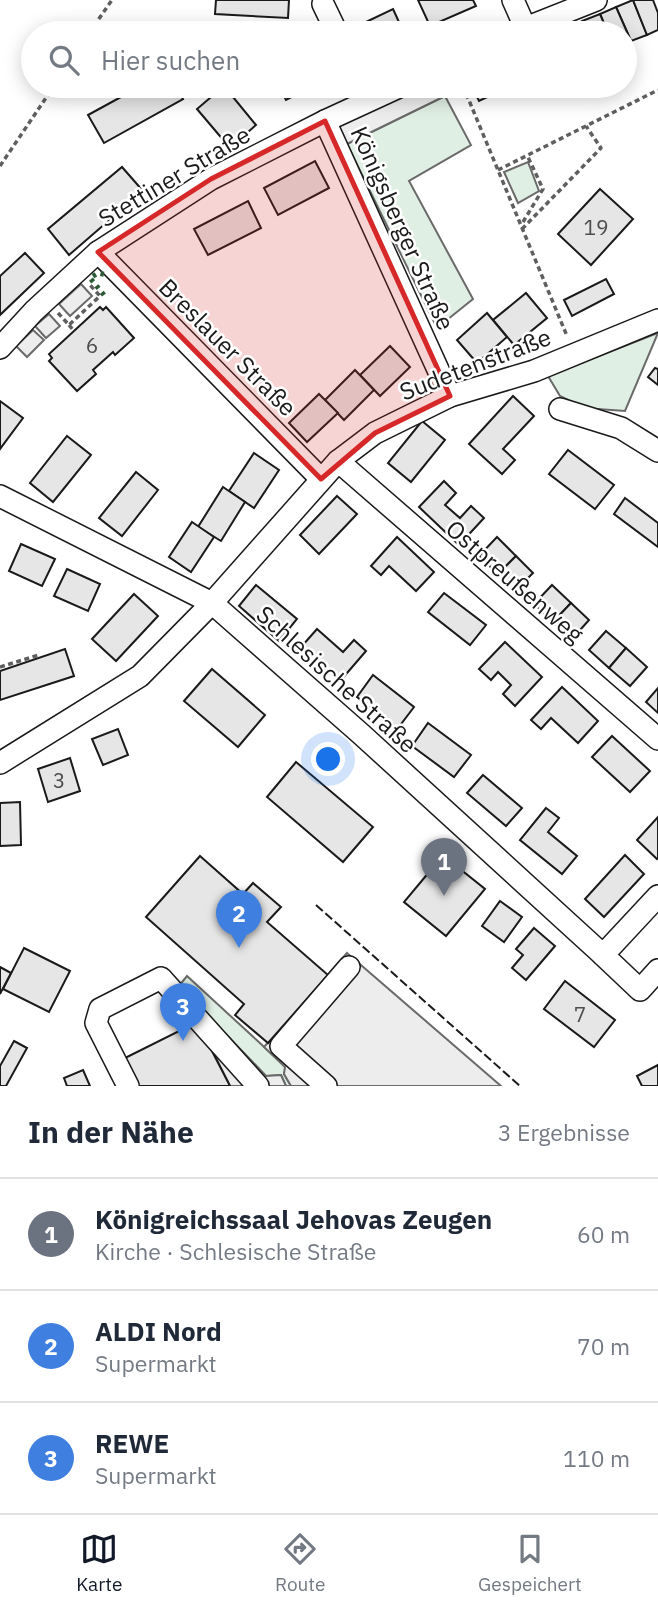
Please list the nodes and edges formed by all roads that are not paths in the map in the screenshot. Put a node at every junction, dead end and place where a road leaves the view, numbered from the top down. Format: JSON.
{"nodes":[{"id":1,"x":513,"y":0,"type":"edge"},
{"id":2,"x":596,"y":0,"type":"edge"},
{"id":3,"x":323,"y":4,"type":"dead end"},
{"id":4,"x":331,"y":21,"type":"edge"},
{"id":5,"x":517,"y":21,"type":"edge"},
{"id":6,"x":542,"y":21,"type":"edge"},
{"id":7,"x":358,"y":98,"type":"edge"},
{"id":8,"x":325,"y":121,"type":"junction"},
{"id":9,"x":98,"y":252,"type":"junction"},
{"id":10,"x":658,"y":320,"type":"edge"},
{"id":11,"x":0,"y":348,"type":"edge"},
{"id":12,"x":450,"y":396,"type":"junction"},
{"id":13,"x":560,"y":409,"type":"dead end"},
{"id":14,"x":658,"y":451,"type":"edge"},
{"id":15,"x":338,"y":461,"type":"junction"},
{"id":16,"x":321,"y":479,"type":"junction"},
{"id":17,"x":0,"y":496,"type":"edge"},
{"id":18,"x":212,"y":603,"type":"junction"},
{"id":19,"x":658,"y":739,"type":"edge"},
{"id":20,"x":4,"y":756,"type":"edge"},
{"id":21,"x":658,"y":896,"type":"edge"},
{"id":22,"x":603,"y":955,"type":"junction"},
{"id":23,"x":349,"y":967,"type":"dead end"},
{"id":24,"x":658,"y":970,"type":"edge"},
{"id":25,"x":128,"y":1086,"type":"edge"},
{"id":26,"x":258,"y":1086,"type":"edge"},
{"id":27,"x":326,"y":1086,"type":"edge"}],
"edges":[{"from":1,"to":5,"type":"street"},
{"from":2,"to":6,"type":"street"},
{"from":3,"to":4,"type":"street"},
{"from":7,"to":8,"type":"street","name":"Stettiner Straße"},
{"from":8,"to":9,"type":"street","name":"Stettiner Straße"},
{"from":8,"to":12,"type":"street","name":"Königsberger Straße"},
{"from":9,"to":11,"type":"street","name":"Stettiner Straße"},
{"from":9,"to":16,"type":"street","name":"Breslauer Straße"},
{"from":10,"to":12,"type":"street","name":"Sudetenstraße"},
{"from":12,"to":15,"type":"street","name":"Sudetenstraße"},
{"from":13,"to":14,"type":"street"},
{"from":15,"to":16,"type":"street","name":"Sudetenstraße"},
{"from":15,"to":19,"type":"street","name":"Ostpreußenweg"},
{"from":16,"to":18,"type":"street","name":"Sudetenstraße"},
{"from":17,"to":18,"type":"street","name":"Schlesische Straße"},
{"from":18,"to":20,"type":"street","name":"Sudetenstraße"},
{"from":18,"to":22,"type":"street","name":"Schlesische Straße"},
{"from":21,"to":22,"type":"street"},
{"from":22,"to":24,"type":"street","name":"Schlesische Straße"},
{"from":23,"to":27,"type":"street"},
{"from":25,"to":26,"type":"street"}]}
